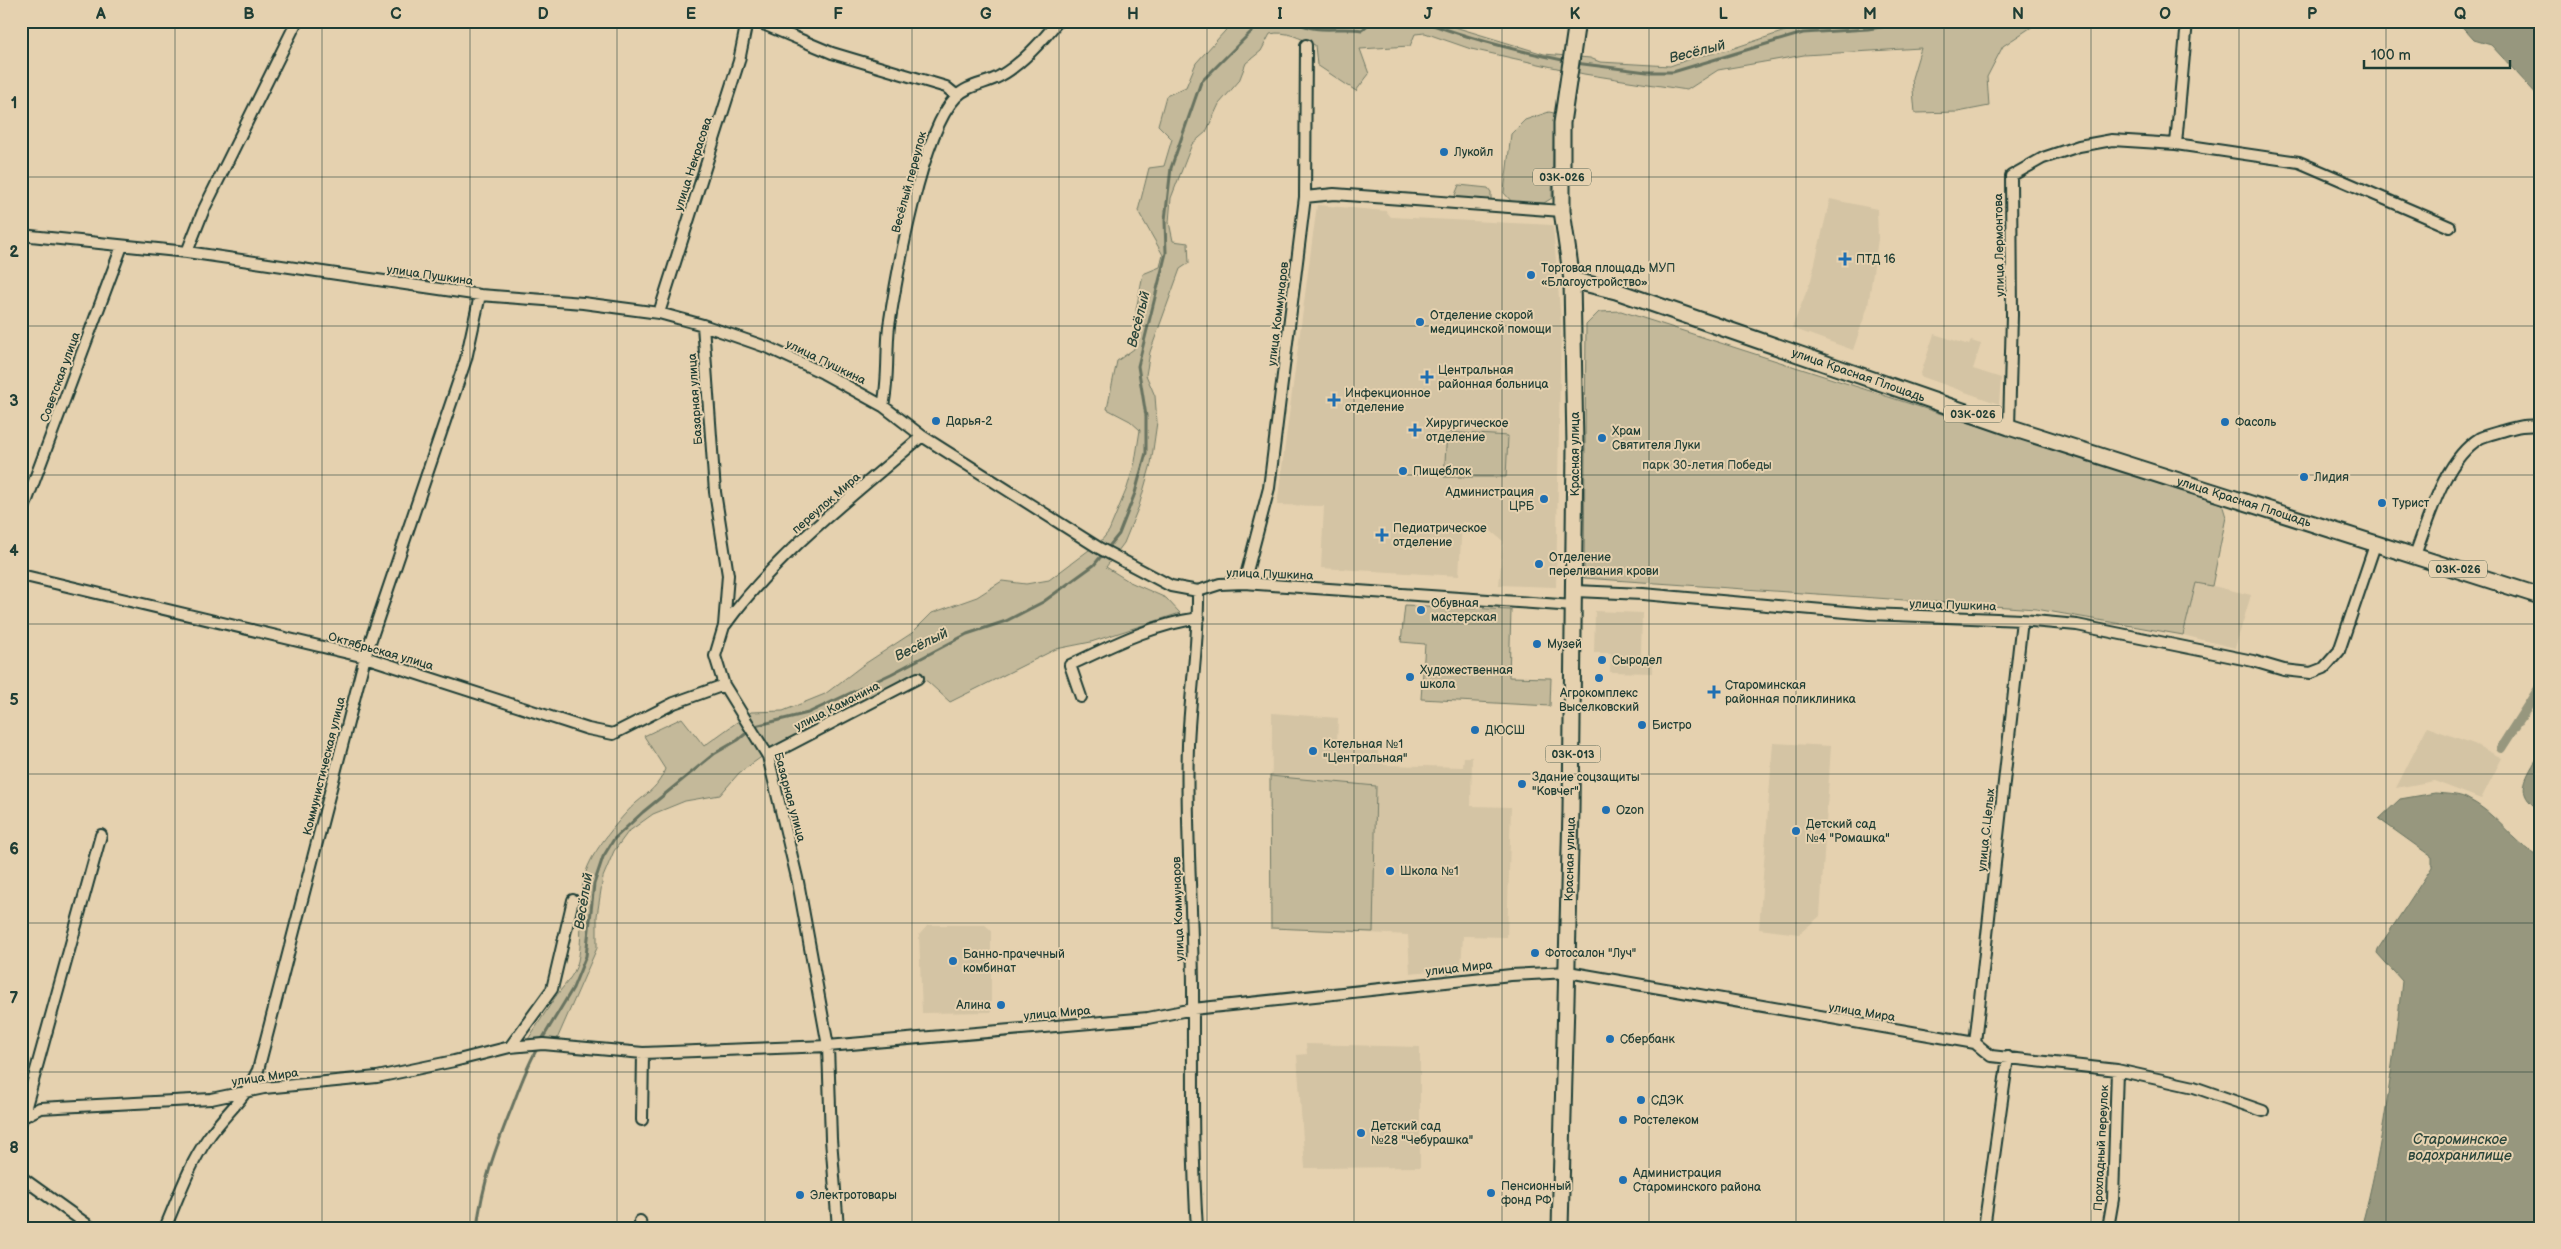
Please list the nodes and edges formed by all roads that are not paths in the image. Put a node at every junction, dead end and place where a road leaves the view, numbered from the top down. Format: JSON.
{"nodes":[{"id":1,"x":297,"y":21,"type":"edge"},
{"id":2,"x":747,"y":21,"type":"edge"},
{"id":3,"x":756,"y":21,"type":"edge"},
{"id":4,"x":1058,"y":21,"type":"edge"},
{"id":5,"x":1577,"y":21,"type":"edge"},
{"id":6,"x":2187,"y":21,"type":"edge"},
{"id":7,"x":1306,"y":45,"type":"dead end"},
{"id":8,"x":956,"y":96,"type":"junction"},
{"id":9,"x":2176,"y":144,"type":"junction"},
{"id":10,"x":1305,"y":197,"type":"junction"},
{"id":11,"x":1562,"y":211,"type":"junction"},
{"id":12,"x":2450,"y":227,"type":"dead end"},
{"id":13,"x":21,"y":235,"type":"edge"},
{"id":14,"x":122,"y":246,"type":"junction"},
{"id":15,"x":187,"y":252,"type":"junction"},
{"id":16,"x":1572,"y":280,"type":"junction"},
{"id":17,"x":480,"y":295,"type":"junction"},
{"id":18,"x":659,"y":313,"type":"junction"},
{"id":19,"x":703,"y":325,"type":"junction"},
{"id":20,"x":883,"y":406,"type":"junction"},
{"id":21,"x":2540,"y":426,"type":"edge"},
{"id":22,"x":2009,"y":427,"type":"junction"},
{"id":23,"x":922,"y":436,"type":"junction"},
{"id":24,"x":21,"y":516,"type":"edge"},
{"id":25,"x":2376,"y":542,"type":"junction"},
{"id":26,"x":2415,"y":555,"type":"junction"},
{"id":27,"x":21,"y":574,"type":"edge"},
{"id":28,"x":1244,"y":584,"type":"junction"},
{"id":29,"x":728,"y":588,"type":"junction"},
{"id":30,"x":1198,"y":591,"type":"junction"},
{"id":31,"x":749,"y":592,"type":"junction"},
{"id":32,"x":2540,"y":596,"type":"edge"},
{"id":33,"x":1574,"y":599,"type":"junction"},
{"id":34,"x":1199,"y":618,"type":"junction"},
{"id":35,"x":2022,"y":620,"type":"junction"},
{"id":36,"x":724,"y":626,"type":"junction"},
{"id":37,"x":364,"y":657,"type":"junction"},
{"id":38,"x":918,"y":678,"type":"dead end"},
{"id":39,"x":724,"y":685,"type":"junction"},
{"id":40,"x":1081,"y":698,"type":"dead end"},
{"id":41,"x":768,"y":756,"type":"junction"},
{"id":42,"x":101,"y":835,"type":"dead end"},
{"id":43,"x":572,"y":900,"type":"dead end"},
{"id":44,"x":1568,"y":972,"type":"junction"},
{"id":45,"x":1193,"y":1009,"type":"junction"},
{"id":46,"x":1975,"y":1043,"type":"junction"},
{"id":47,"x":510,"y":1046,"type":"junction"},
{"id":48,"x":828,"y":1046,"type":"junction"},
{"id":49,"x":643,"y":1053,"type":"junction"},
{"id":50,"x":2008,"y":1057,"type":"junction"},
{"id":51,"x":2117,"y":1070,"type":"junction"},
{"id":52,"x":249,"y":1090,"type":"junction"},
{"id":53,"x":2263,"y":1111,"type":"dead end"},
{"id":54,"x":22,"y":1119,"type":"edge"},
{"id":55,"x":642,"y":1120,"type":"dead end"},
{"id":56,"x":21,"y":1177,"type":"edge"},
{"id":57,"x":92,"y":1228,"type":"edge"},
{"id":58,"x":165,"y":1228,"type":"edge"},
{"id":59,"x":838,"y":1228,"type":"edge"},
{"id":60,"x":1197,"y":1228,"type":"edge"},
{"id":61,"x":1560,"y":1228,"type":"edge"},
{"id":62,"x":1984,"y":1228,"type":"edge"},
{"id":63,"x":2108,"y":1228,"type":"edge"}],
"edges":[{"from":1,"to":15,"type":"street"},
{"from":2,"to":18,"type":"street","name":"улица Некрасова"},
{"from":3,"to":8,"type":"street"},
{"from":4,"to":8,"type":"street"},
{"from":5,"to":11,"type":"main road","number":"03К-026"},
{"from":6,"to":9,"type":"street"},
{"from":7,"to":10,"type":"street","name":"улица Коммунаров"},
{"from":8,"to":20,"type":"street","name":"Весёлый переулок"},
{"from":9,"to":12,"type":"street","name":"улица Лермонтова"},
{"from":9,"to":22,"type":"street","name":"улица Лермонтова"},
{"from":10,"to":11,"type":"street"},
{"from":10,"to":28,"type":"street","name":"улица Коммунаров"},
{"from":11,"to":16,"type":"main road","number":"03К-026"},
{"from":13,"to":14,"type":"street","name":"улица Пушкина"},
{"from":14,"to":15,"type":"street","name":"улица Пушкина"},
{"from":14,"to":24,"type":"street","name":"Советская улица"},
{"from":15,"to":17,"type":"street","name":"улица Пушкина"},
{"from":16,"to":22,"type":"main road","name":"улица Красная Площадь","number":"03К-026"},
{"from":16,"to":33,"type":"main road","name":"Красная улица","number":"03К-013"},
{"from":17,"to":18,"type":"street","name":"улица Пушкина"},
{"from":17,"to":37,"type":"street","name":"Коммунистическая улица"},
{"from":18,"to":19,"type":"street","name":"улица Пушкина"},
{"from":19,"to":20,"type":"street","name":"улица Пушкина"},
{"from":19,"to":29,"type":"street","name":"Базарная улица"},
{"from":20,"to":23,"type":"street","name":"улица Пушкина"},
{"from":21,"to":26,"type":"street"},
{"from":22,"to":25,"type":"main road","name":"улица Красная Площадь","number":"03К-026"},
{"from":23,"to":30,"type":"street","name":"улица Пушкина"},
{"from":23,"to":31,"type":"street","name":"переулок Мира"},
{"from":25,"to":26,"type":"main road","name":"улица Красная Площадь","number":"03К-026"},
{"from":25,"to":35,"type":"street","name":"улица Пушкина"},
{"from":26,"to":32,"type":"main road","name":"улица Красная Площадь","number":"03К-026"},
{"from":27,"to":37,"type":"street","name":"Октябрьская улица"},
{"from":28,"to":30,"type":"street","name":"улица Пушкина"},
{"from":28,"to":33,"type":"street","name":"улица Пушкина"},
{"from":29,"to":31,"type":"street"},
{"from":29,"to":36,"type":"street","name":"Базарная улица"},
{"from":30,"to":34,"type":"street","name":"улица Коммунаров"},
{"from":31,"to":36,"type":"street","name":"переулок Мира"},
{"from":33,"to":35,"type":"street","name":"улица Пушкина"},
{"from":33,"to":44,"type":"main road","name":"Красная улица","number":"03К-013"},
{"from":34,"to":40,"type":"street"},
{"from":34,"to":45,"type":"street","name":"улица Коммунаров"},
{"from":35,"to":46,"type":"street","name":"улица С.Целых"},
{"from":36,"to":39,"type":"street","name":"Базарная улица"},
{"from":37,"to":39,"type":"street","name":"Октябрьская улица"},
{"from":37,"to":52,"type":"street","name":"Коммунистическая улица"},
{"from":38,"to":41,"type":"street","name":"улица Каманина"},
{"from":39,"to":41,"type":"street","name":"Базарная улица"},
{"from":41,"to":48,"type":"street","name":"Базарная улица"},
{"from":42,"to":54,"type":"street","name":"улица Мира"},
{"from":43,"to":47,"type":"street"},
{"from":44,"to":45,"type":"street","name":"улица Мира"},
{"from":44,"to":46,"type":"street","name":"улица Мира"},
{"from":44,"to":61,"type":"main road","name":"Красная улица","number":"03К-013"},
{"from":45,"to":48,"type":"street","name":"улица Мира"},
{"from":45,"to":60,"type":"street","name":"улица Коммунаров"},
{"from":46,"to":50,"type":"street","name":"улица Мира"},
{"from":47,"to":49,"type":"street","name":"улица Мира"},
{"from":47,"to":52,"type":"street","name":"улица Мира"},
{"from":48,"to":49,"type":"street","name":"улица Мира"},
{"from":48,"to":59,"type":"street","name":"Базарная улица"},
{"from":49,"to":55,"type":"street"},
{"from":50,"to":51,"type":"street","name":"улица Мира"},
{"from":50,"to":62,"type":"street"},
{"from":51,"to":53,"type":"street","name":"улица Мира"},
{"from":51,"to":63,"type":"street","name":"Прохладный переулок"},
{"from":52,"to":54,"type":"street","name":"улица Мира"},
{"from":52,"to":58,"type":"street","name":"Коммунистическая улица"},
{"from":56,"to":57,"type":"street"}]}
